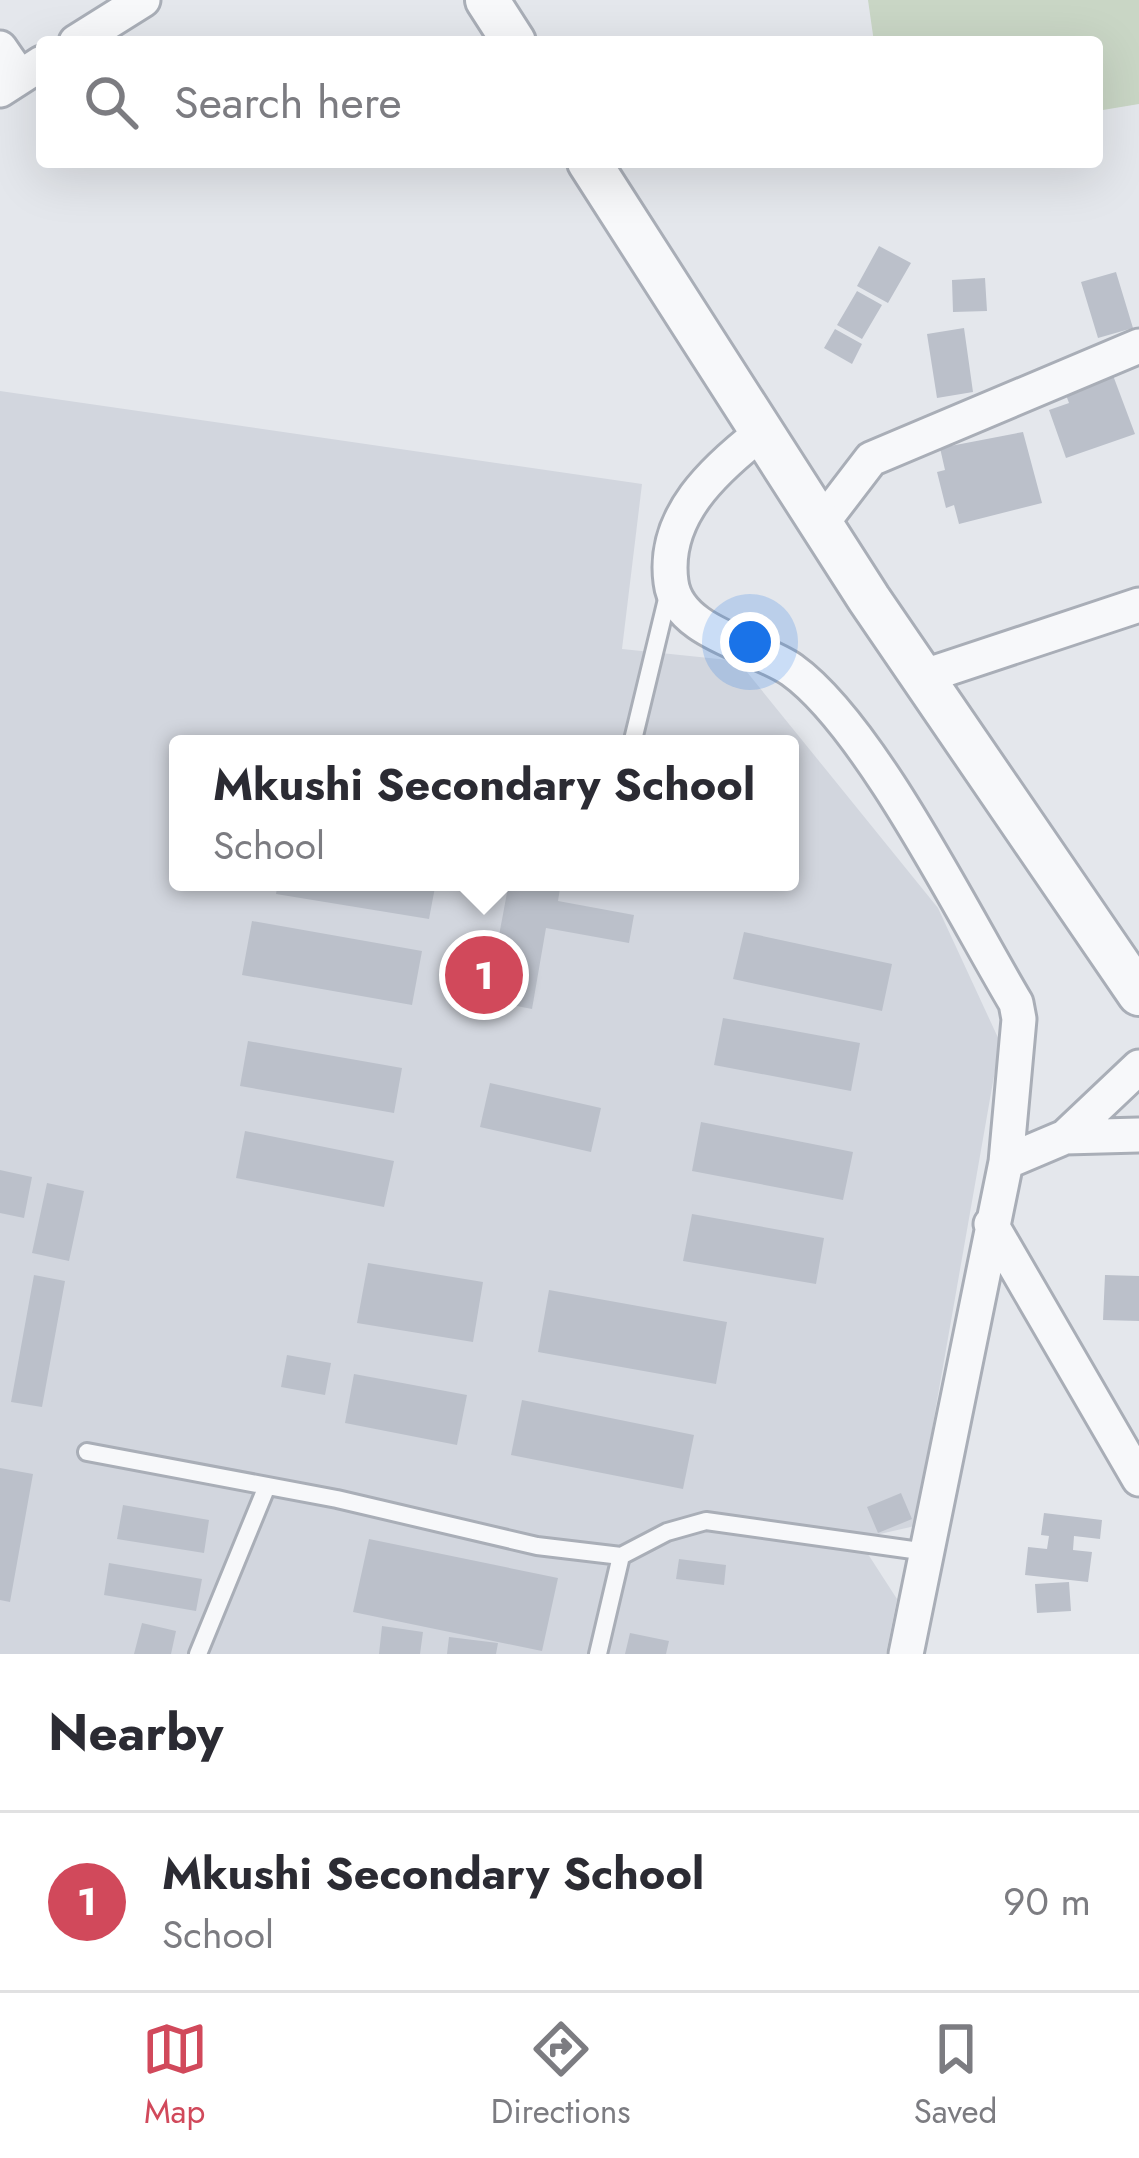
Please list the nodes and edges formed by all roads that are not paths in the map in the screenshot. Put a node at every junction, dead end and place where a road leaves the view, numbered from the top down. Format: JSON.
{"nodes":[{"id":1,"x":143,"y":0,"type":"edge"},
{"id":2,"x":487,"y":0,"type":"edge"},
{"id":3,"x":86,"y":36,"type":"edge"},
{"id":4,"x":510,"y":36,"type":"edge"},
{"id":5,"x":0,"y":48,"type":"edge"},
{"id":6,"x":20,"y":77,"type":"edge"},
{"id":7,"x":594,"y":168,"type":"edge"},
{"id":8,"x":1139,"y":346,"type":"edge"},
{"id":9,"x":761,"y":433,"type":"junction"},
{"id":10,"x":822,"y":523,"type":"junction"},
{"id":11,"x":670,"y":585,"type":"junction"},
{"id":12,"x":1139,"y":605,"type":"edge"},
{"id":13,"x":922,"y":677,"type":"junction"},
{"id":14,"x":634,"y":735,"type":"edge"},
{"id":15,"x":1139,"y":994,"type":"edge"},
{"id":16,"x":1139,"y":1067,"type":"edge"},
{"id":17,"x":1139,"y":1136,"type":"edge"},
{"id":18,"x":1065,"y":1137,"type":"junction"},
{"id":19,"x":1006,"y":1162,"type":"junction"},
{"id":20,"x":991,"y":1224,"type":"junction"},
{"id":21,"x":87,"y":1452,"type":"dead end"},
{"id":22,"x":1139,"y":1479,"type":"edge"},
{"id":23,"x":266,"y":1486,"type":"junction"},
{"id":24,"x":927,"y":1552,"type":"junction"},
{"id":25,"x":621,"y":1556,"type":"junction"},
{"id":26,"x":198,"y":1654,"type":"edge"},
{"id":27,"x":598,"y":1654,"type":"edge"},
{"id":28,"x":906,"y":1654,"type":"edge"}],
"edges":[{"from":1,"to":3,"type":"street"},
{"from":2,"to":4,"type":"street"},
{"from":5,"to":6,"type":"street"},
{"from":7,"to":9,"type":"street"},
{"from":8,"to":10,"type":"street"},
{"from":9,"to":10,"type":"street"},
{"from":9,"to":11,"type":"street"},
{"from":10,"to":13,"type":"street"},
{"from":11,"to":14,"type":"lane"},
{"from":11,"to":19,"type":"street"},
{"from":12,"to":13,"type":"street"},
{"from":13,"to":15,"type":"street"},
{"from":16,"to":18,"type":"street"},
{"from":17,"to":18,"type":"street"},
{"from":18,"to":19,"type":"street"},
{"from":19,"to":20,"type":"street"},
{"from":20,"to":22,"type":"street"},
{"from":20,"to":24,"type":"street"},
{"from":21,"to":23,"type":"lane"},
{"from":23,"to":25,"type":"lane"},
{"from":23,"to":26,"type":"lane"},
{"from":24,"to":25,"type":"lane"},
{"from":24,"to":28,"type":"street"},
{"from":25,"to":27,"type":"lane"}]}
